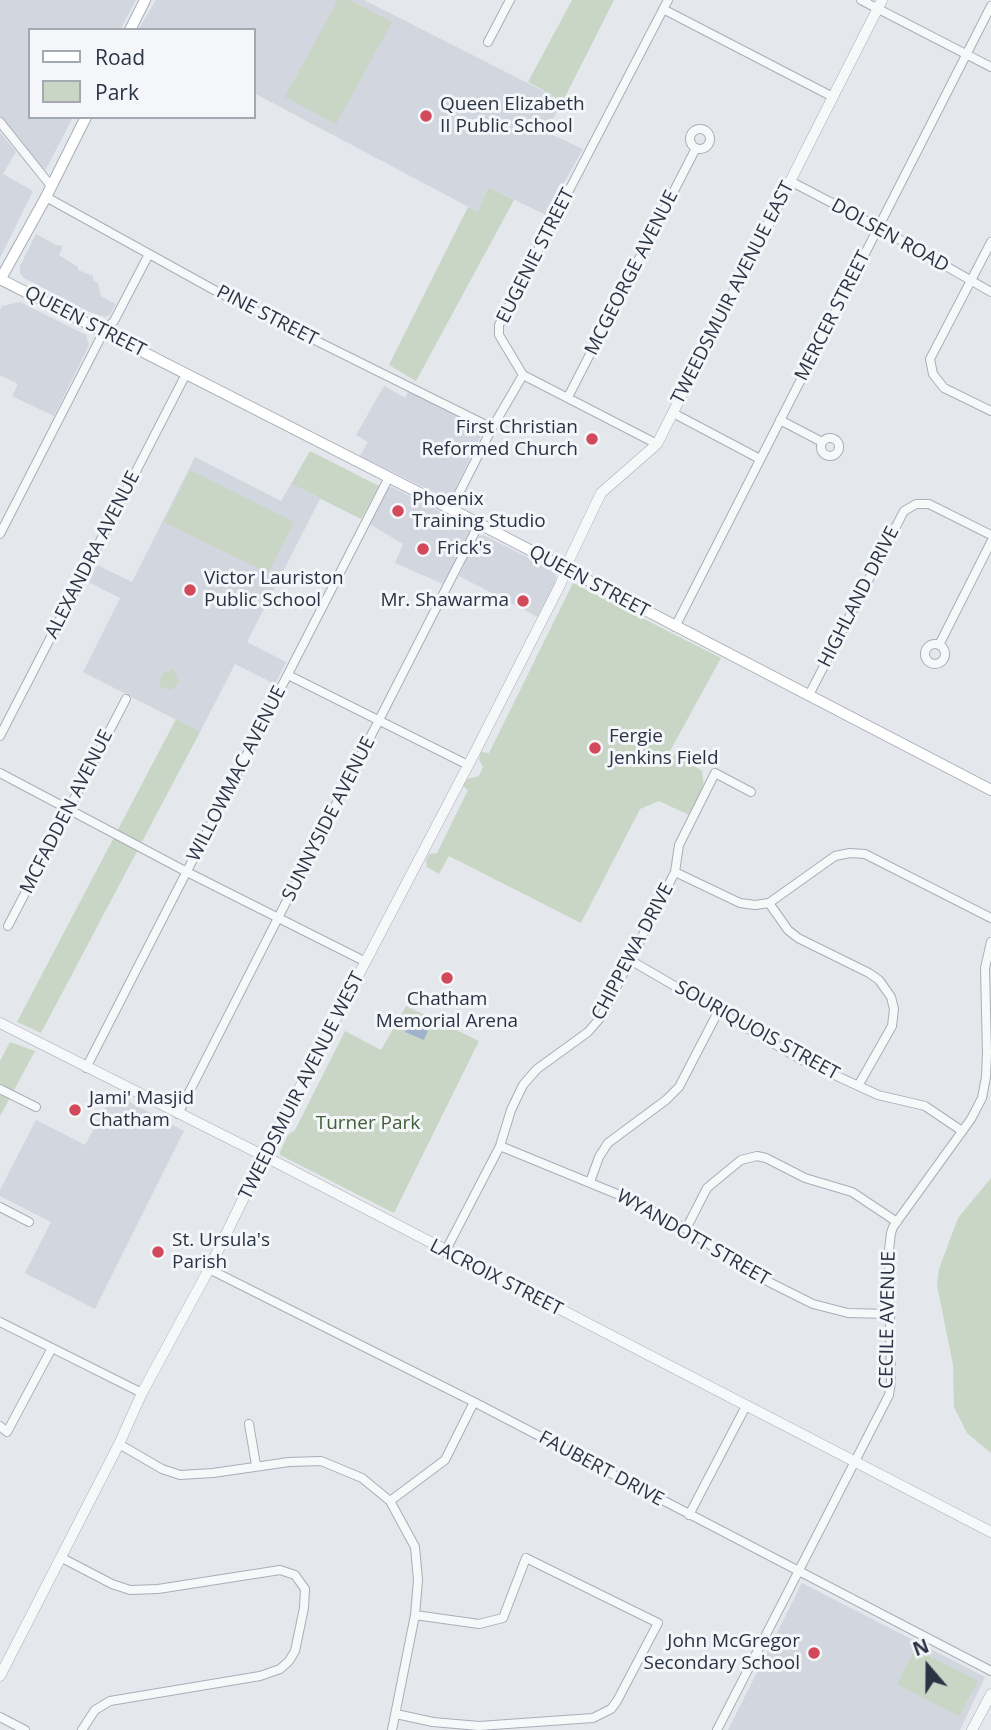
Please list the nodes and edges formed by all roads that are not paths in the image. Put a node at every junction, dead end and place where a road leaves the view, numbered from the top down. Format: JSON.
{"nodes":[{"id":1,"x":145,"y":0,"type":"edge"},
{"id":2,"x":510,"y":0,"type":"edge"},
{"id":3,"x":668,"y":0,"type":"edge"},
{"id":4,"x":861,"y":0,"type":"edge"},
{"id":5,"x":880,"y":5,"type":"edge"},
{"id":6,"x":991,"y":6,"type":"edge"},
{"id":7,"x":663,"y":9,"type":"junction"},
{"id":8,"x":131,"y":28,"type":"edge"},
{"id":9,"x":488,"y":42,"type":"dead end"},
{"id":10,"x":966,"y":55,"type":"junction"},
{"id":11,"x":991,"y":68,"type":"edge"},
{"id":12,"x":833,"y":97,"type":"junction"},
{"id":13,"x":85,"y":119,"type":"edge"},
{"id":14,"x":0,"y":122,"type":"edge"},
{"id":15,"x":696,"y":148,"type":"dead end"},
{"id":16,"x":789,"y":181,"type":"junction"},
{"id":17,"x":51,"y":186,"type":"junction"},
{"id":18,"x":46,"y":197,"type":"junction"},
{"id":19,"x":878,"y":227,"type":"junction"},
{"id":20,"x":991,"y":242,"type":"edge"},
{"id":21,"x":149,"y":254,"type":"junction"},
{"id":22,"x":0,"y":280,"type":"edge"},
{"id":23,"x":970,"y":281,"type":"junction"},
{"id":24,"x":991,"y":292,"type":"edge"},
{"id":25,"x":104,"y":331,"type":"junction"},
{"id":26,"x":186,"y":374,"type":"junction"},
{"id":27,"x":523,"y":374,"type":"junction"},
{"id":28,"x":569,"y":397,"type":"junction"},
{"id":29,"x":991,"y":411,"type":"edge"},
{"id":30,"x":673,"y":413,"type":"junction"},
{"id":31,"x":780,"y":420,"type":"junction"},
{"id":32,"x":492,"y":428,"type":"junction"},
{"id":33,"x":822,"y":442,"type":"dead end"},
{"id":34,"x":657,"y":443,"type":"junction"},
{"id":35,"x":760,"y":459,"type":"junction"},
{"id":36,"x":388,"y":479,"type":"junction"},
{"id":37,"x":451,"y":509,"type":"junction"},
{"id":38,"x":479,"y":524,"type":"junction"},
{"id":39,"x":0,"y":534,"type":"edge"},
{"id":40,"x":991,"y":535,"type":"edge"},
{"id":41,"x":991,"y":542,"type":"edge"},
{"id":42,"x":565,"y":570,"type":"junction"},
{"id":43,"x":675,"y":627,"type":"junction"},
{"id":44,"x":939,"y":645,"type":"dead end"},
{"id":45,"x":288,"y":675,"type":"junction"},
{"id":46,"x":809,"y":695,"type":"junction"},
{"id":47,"x":126,"y":699,"type":"dead end"},
{"id":48,"x":380,"y":720,"type":"junction"},
{"id":49,"x":0,"y":736,"type":"edge"},
{"id":50,"x":468,"y":765,"type":"junction"},
{"id":51,"x":0,"y":773,"type":"edge"},
{"id":52,"x":991,"y":790,"type":"edge"},
{"id":53,"x":751,"y":792,"type":"dead end"},
{"id":54,"x":69,"y":810,"type":"junction"},
{"id":55,"x":187,"y":872,"type":"junction"},
{"id":56,"x":675,"y":872,"type":"junction"},
{"id":57,"x":769,"y":903,"type":"junction"},
{"id":58,"x":277,"y":918,"type":"junction"},
{"id":59,"x":991,"y":918,"type":"edge"},
{"id":60,"x":8,"y":926,"type":"dead end"},
{"id":61,"x":991,"y":942,"type":"edge"},
{"id":62,"x":629,"y":960,"type":"junction"},
{"id":63,"x":366,"y":962,"type":"junction"},
{"id":64,"x":719,"y":1010,"type":"junction"},
{"id":65,"x":0,"y":1023,"type":"edge"},
{"id":66,"x":989,"y":1053,"type":"edge"},
{"id":67,"x":86,"y":1069,"type":"junction"},
{"id":68,"x":859,"y":1086,"type":"junction"},
{"id":69,"x":0,"y":1088,"type":"edge"},
{"id":70,"x":36,"y":1107,"type":"dead end"},
{"id":71,"x":178,"y":1114,"type":"junction"},
{"id":72,"x":962,"y":1131,"type":"junction"},
{"id":73,"x":500,"y":1146,"type":"junction"},
{"id":74,"x":264,"y":1156,"type":"junction"},
{"id":75,"x":590,"y":1182,"type":"junction"},
{"id":76,"x":0,"y":1207,"type":"edge"},
{"id":77,"x":29,"y":1222,"type":"dead end"},
{"id":78,"x":897,"y":1222,"type":"junction"},
{"id":79,"x":686,"y":1229,"type":"junction"},
{"id":80,"x":445,"y":1252,"type":"junction"},
{"id":81,"x":209,"y":1269,"type":"junction"},
{"id":82,"x":890,"y":1314,"type":"junction"},
{"id":83,"x":0,"y":1322,"type":"edge"},
{"id":84,"x":52,"y":1348,"type":"junction"},
{"id":85,"x":142,"y":1393,"type":"junction"},
{"id":86,"x":474,"y":1402,"type":"junction"},
{"id":87,"x":746,"y":1406,"type":"junction"},
{"id":88,"x":249,"y":1424,"type":"dead end"},
{"id":89,"x":0,"y":1426,"type":"edge"},
{"id":90,"x":119,"y":1444,"type":"junction"},
{"id":91,"x":855,"y":1462,"type":"junction"},
{"id":92,"x":256,"y":1465,"type":"junction"},
{"id":93,"x":390,"y":1501,"type":"junction"},
{"id":94,"x":689,"y":1515,"type":"junction"},
{"id":95,"x":991,"y":1532,"type":"edge"},
{"id":96,"x":62,"y":1558,"type":"junction"},
{"id":97,"x":799,"y":1571,"type":"junction"},
{"id":98,"x":415,"y":1615,"type":"junction"},
{"id":99,"x":991,"y":1671,"type":"edge"},
{"id":100,"x":0,"y":1676,"type":"edge"},
{"id":101,"x":991,"y":1694,"type":"edge"},
{"id":102,"x":396,"y":1714,"type":"junction"},
{"id":103,"x":0,"y":1717,"type":"edge"},
{"id":104,"x":25,"y":1730,"type":"edge"},
{"id":105,"x":82,"y":1730,"type":"edge"},
{"id":106,"x":392,"y":1730,"type":"edge"},
{"id":107,"x":717,"y":1730,"type":"edge"},
{"id":108,"x":972,"y":1730,"type":"edge"}],
"edges":[{"from":1,"to":8,"type":"main road"},
{"from":2,"to":9,"type":"street"},
{"from":3,"to":7,"type":"street","name":"EUGENIE STREET"},
{"from":4,"to":5,"type":"street"},
{"from":5,"to":10,"type":"street"},
{"from":5,"to":12,"type":"street","name":"TWEEDSMUIR AVENUE EAST"},
{"from":6,"to":10,"type":"street","name":"MERCER STREET"},
{"from":7,"to":12,"type":"street"},
{"from":7,"to":27,"type":"street","name":"EUGENIE STREET"},
{"from":10,"to":11,"type":"street"},
{"from":10,"to":19,"type":"street","name":"MERCER STREET"},
{"from":12,"to":16,"type":"street","name":"TWEEDSMUIR AVENUE EAST"},
{"from":13,"to":17,"type":"main road"},
{"from":14,"to":17,"type":"street"},
{"from":15,"to":28,"type":"street","name":"MCGEORGE AVENUE"},
{"from":16,"to":19,"type":"street","name":"DOLSEN ROAD"},
{"from":16,"to":30,"type":"street","name":"TWEEDSMUIR AVENUE EAST"},
{"from":17,"to":18,"type":"main road"},
{"from":18,"to":21,"type":"street","name":"PINE STREET"},
{"from":18,"to":22,"type":"main road"},
{"from":19,"to":23,"type":"street","name":"DOLSEN ROAD"},
{"from":19,"to":31,"type":"street","name":"MERCER STREET"},
{"from":20,"to":23,"type":"street"},
{"from":21,"to":25,"type":"street"},
{"from":21,"to":32,"type":"street","name":"PINE STREET"},
{"from":22,"to":25,"type":"main road","name":"QUEEN STREET"},
{"from":23,"to":24,"type":"street","name":"DOLSEN ROAD"},
{"from":23,"to":29,"type":"street"},
{"from":25,"to":26,"type":"main road","name":"QUEEN STREET"},
{"from":25,"to":39,"type":"street"},
{"from":26,"to":36,"type":"main road","name":"QUEEN STREET"},
{"from":26,"to":49,"type":"street","name":"ALEXANDRA AVENUE"},
{"from":27,"to":28,"type":"street"},
{"from":27,"to":32,"type":"street"},
{"from":28,"to":34,"type":"street"},
{"from":30,"to":34,"type":"street","name":"TWEEDSMUIR AVENUE EAST"},
{"from":30,"to":35,"type":"street"},
{"from":31,"to":33,"type":"street"},
{"from":31,"to":35,"type":"street","name":"MERCER STREET"},
{"from":32,"to":37,"type":"street"},
{"from":34,"to":42,"type":"street","name":"TWEEDSMUIR AVENUE EAST"},
{"from":35,"to":43,"type":"street","name":"MERCER STREET"},
{"from":36,"to":37,"type":"main road","name":"QUEEN STREET"},
{"from":36,"to":45,"type":"street","name":"WILLOWMAC AVENUE"},
{"from":37,"to":38,"type":"main road","name":"QUEEN STREET"},
{"from":38,"to":42,"type":"main road","name":"QUEEN STREET"},
{"from":38,"to":48,"type":"street","name":"SUNNYSIDE AVENUE"},
{"from":40,"to":46,"type":"street","name":"HIGHLAND DRIVE"},
{"from":41,"to":44,"type":"street"},
{"from":42,"to":43,"type":"main road","name":"QUEEN STREET"},
{"from":42,"to":50,"type":"street","name":"TWEEDSMUIR AVENUE WEST"},
{"from":43,"to":46,"type":"main road","name":"QUEEN STREET"},
{"from":45,"to":48,"type":"street"},
{"from":45,"to":55,"type":"street","name":"WILLOWMAC AVENUE"},
{"from":46,"to":52,"type":"main road","name":"QUEEN STREET"},
{"from":47,"to":54,"type":"street","name":"MCFADDEN AVENUE"},
{"from":48,"to":50,"type":"street"},
{"from":48,"to":58,"type":"street","name":"SUNNYSIDE AVENUE"},
{"from":50,"to":63,"type":"street","name":"TWEEDSMUIR AVENUE WEST"},
{"from":51,"to":54,"type":"street"},
{"from":53,"to":56,"type":"street"},
{"from":54,"to":55,"type":"street"},
{"from":54,"to":60,"type":"street","name":"MCFADDEN AVENUE"},
{"from":55,"to":58,"type":"street"},
{"from":55,"to":67,"type":"street","name":"WILLOWMAC AVENUE"},
{"from":56,"to":57,"type":"street","name":"CHIPPEWA DRIVE"},
{"from":56,"to":62,"type":"street","name":"CHIPPEWA DRIVE"},
{"from":57,"to":59,"type":"street"},
{"from":57,"to":68,"type":"street"},
{"from":58,"to":63,"type":"street"},
{"from":58,"to":71,"type":"street","name":"SUNNYSIDE AVENUE"},
{"from":61,"to":66,"type":"street","name":"CECILE AVENUE"},
{"from":62,"to":64,"type":"street","name":"SOURIQUOIS STREET"},
{"from":62,"to":73,"type":"street","name":"CHIPPEWA DRIVE"},
{"from":63,"to":74,"type":"street","name":"TWEEDSMUIR AVENUE WEST"},
{"from":64,"to":68,"type":"street","name":"SOURIQUOIS STREET"},
{"from":64,"to":75,"type":"street"},
{"from":65,"to":67,"type":"street","name":"LACROIX STREET"},
{"from":66,"to":72,"type":"street","name":"CECILE AVENUE"},
{"from":67,"to":71,"type":"street","name":"LACROIX STREET"},
{"from":68,"to":72,"type":"street","name":"SOURIQUOIS STREET"},
{"from":69,"to":70,"type":"street"},
{"from":71,"to":74,"type":"street","name":"LACROIX STREET"},
{"from":72,"to":78,"type":"street","name":"CECILE AVENUE"},
{"from":73,"to":75,"type":"street","name":"WYANDOTT STREET"},
{"from":73,"to":80,"type":"street","name":"CHIPPEWA DRIVE"},
{"from":74,"to":80,"type":"street","name":"LACROIX STREET"},
{"from":74,"to":81,"type":"street","name":"TWEEDSMUIR AVENUE WEST"},
{"from":75,"to":79,"type":"street","name":"WYANDOTT STREET"},
{"from":76,"to":77,"type":"street"},
{"from":78,"to":79,"type":"street"},
{"from":78,"to":82,"type":"street","name":"CECILE AVENUE"},
{"from":79,"to":82,"type":"street","name":"WYANDOTT STREET"},
{"from":80,"to":87,"type":"street","name":"LACROIX STREET"},
{"from":81,"to":85,"type":"street","name":"TWEEDSMUIR AVENUE WEST"},
{"from":81,"to":86,"type":"street","name":"FAUBERT DRIVE"},
{"from":82,"to":91,"type":"street","name":"CECILE AVENUE"},
{"from":83,"to":84,"type":"street"},
{"from":84,"to":85,"type":"street"},
{"from":84,"to":89,"type":"street"},
{"from":85,"to":90,"type":"street","name":"TWEEDSMUIR AVENUE WEST"},
{"from":86,"to":93,"type":"street"},
{"from":86,"to":94,"type":"street","name":"FAUBERT DRIVE"},
{"from":87,"to":91,"type":"street","name":"LACROIX STREET"},
{"from":87,"to":94,"type":"street"},
{"from":88,"to":92,"type":"street"},
{"from":90,"to":92,"type":"street"},
{"from":90,"to":96,"type":"street","name":"TWEEDSMUIR AVENUE WEST"},
{"from":91,"to":95,"type":"street","name":"LACROIX STREET"},
{"from":91,"to":97,"type":"street","name":"CECILE AVENUE"},
{"from":92,"to":93,"type":"street"},
{"from":93,"to":98,"type":"street"},
{"from":94,"to":97,"type":"street","name":"FAUBERT DRIVE"},
{"from":96,"to":100,"type":"street","name":"TWEEDSMUIR AVENUE WEST"},
{"from":96,"to":105,"type":"street"},
{"from":97,"to":99,"type":"street","name":"FAUBERT DRIVE"},
{"from":97,"to":107,"type":"street","name":"CECILE AVENUE"},
{"from":98,"to":102,"type":"street"},
{"from":98,"to":102,"type":"street"},
{"from":101,"to":108,"type":"street"},
{"from":102,"to":106,"type":"street"},
{"from":103,"to":104,"type":"street"}]}
